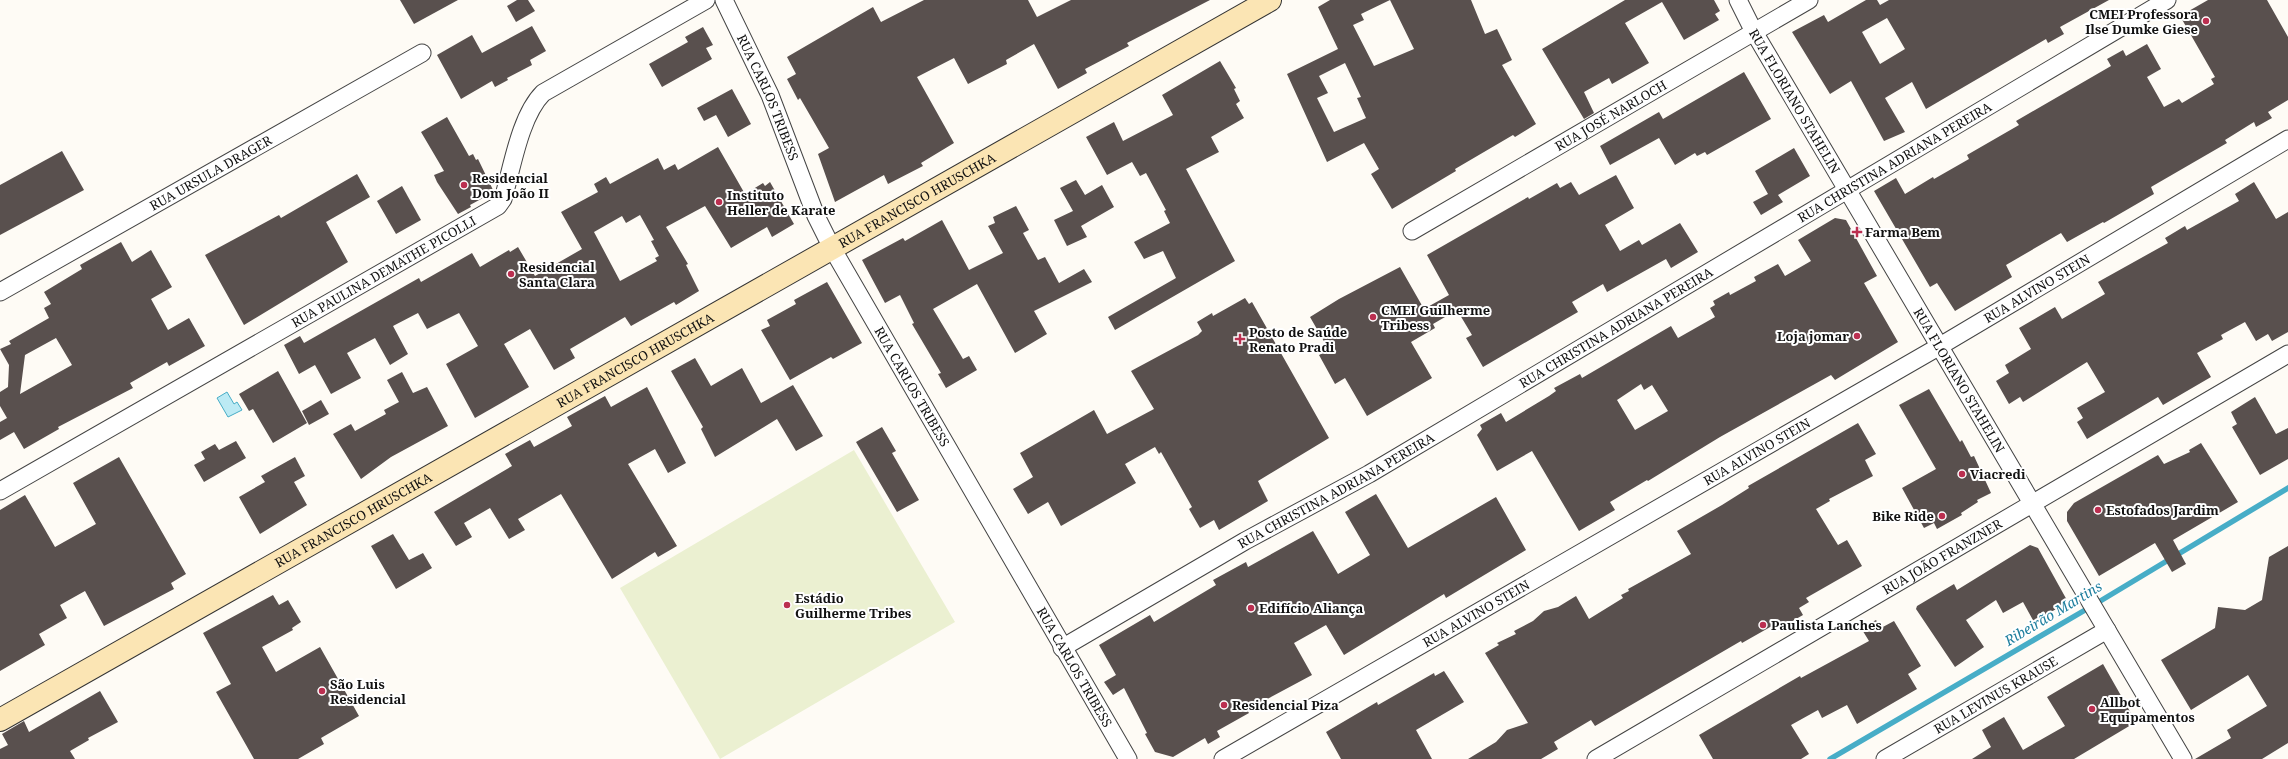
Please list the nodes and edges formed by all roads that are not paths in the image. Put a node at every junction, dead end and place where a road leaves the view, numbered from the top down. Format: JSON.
{"nodes":[{"id":1,"x":706,"y":0,"type":"edge"},
{"id":2,"x":724,"y":0,"type":"edge"},
{"id":3,"x":1270,"y":0,"type":"edge"},
{"id":4,"x":1738,"y":0,"type":"edge"},
{"id":5,"x":1809,"y":0,"type":"edge"},
{"id":6,"x":2167,"y":0,"type":"edge"},
{"id":7,"x":1754,"y":32,"type":"junction"},
{"id":8,"x":422,"y":53,"type":"dead end"},
{"id":9,"x":2288,"y":139,"type":"edge"},
{"id":10,"x":1846,"y":189,"type":"junction"},
{"id":11,"x":1412,"y":231,"type":"dead end"},
{"id":12,"x":832,"y":248,"type":"junction"},
{"id":13,"x":0,"y":292,"type":"edge"},
{"id":14,"x":1940,"y":346,"type":"junction"},
{"id":15,"x":2288,"y":354,"type":"edge"},
{"id":16,"x":0,"y":491,"type":"edge"},
{"id":17,"x":2032,"y":504,"type":"junction"},
{"id":18,"x":2103,"y":624,"type":"junction"},
{"id":19,"x":1062,"y":648,"type":"junction"},
{"id":20,"x":0,"y":720,"type":"edge"},
{"id":21,"x":1128,"y":759,"type":"edge"},
{"id":22,"x":1223,"y":759,"type":"edge"},
{"id":23,"x":1596,"y":759,"type":"edge"},
{"id":24,"x":1885,"y":759,"type":"edge"},
{"id":25,"x":2183,"y":759,"type":"edge"}],
"edges":[{"from":1,"to":16,"type":"street","name":"RUA PAULINA DEMATHE PICOLLI"},
{"from":2,"to":12,"type":"street","name":"RUA CARLOS TRIBESS"},
{"from":3,"to":12,"type":"main road","name":"RUA FRANCISCO HRUSCHKA"},
{"from":4,"to":7,"type":"street","name":"RUA FLORIANO STAHELIN"},
{"from":5,"to":7,"type":"street","name":"RUA JOSÉ NARLOCH"},
{"from":6,"to":10,"type":"street","name":"RUA CHRISTINA ADRIANA PEREIRA"},
{"from":7,"to":10,"type":"street","name":"RUA FLORIANO STAHELIN"},
{"from":7,"to":11,"type":"street","name":"RUA JOSÉ NARLOCH"},
{"from":8,"to":13,"type":"street","name":"RUA URSULA DRAGER"},
{"from":9,"to":14,"type":"street","name":"RUA ALVINO STEIN"},
{"from":10,"to":14,"type":"street","name":"RUA FLORIANO STAHELIN"},
{"from":10,"to":19,"type":"street","name":"RUA CHRISTINA ADRIANA PEREIRA"},
{"from":12,"to":19,"type":"street","name":"RUA CARLOS TRIBESS"},
{"from":12,"to":20,"type":"main road","name":"RUA FRANCISCO HRUSCHKA"},
{"from":14,"to":17,"type":"street","name":"RUA FLORIANO STAHELIN"},
{"from":14,"to":22,"type":"street","name":"RUA ALVINO STEIN"},
{"from":15,"to":17,"type":"street","name":"RUA JOÃO FRANZNER"},
{"from":17,"to":18,"type":"street","name":"RUA FLORIANO STAHELIN"},
{"from":17,"to":23,"type":"street","name":"RUA JOÃO FRANZNER"},
{"from":18,"to":24,"type":"street","name":"RUA LEVINUS KRAUSE"},
{"from":18,"to":25,"type":"street","name":"RUA FLORIANO STAHELIN"},
{"from":19,"to":21,"type":"street","name":"RUA CARLOS TRIBESS"}]}
